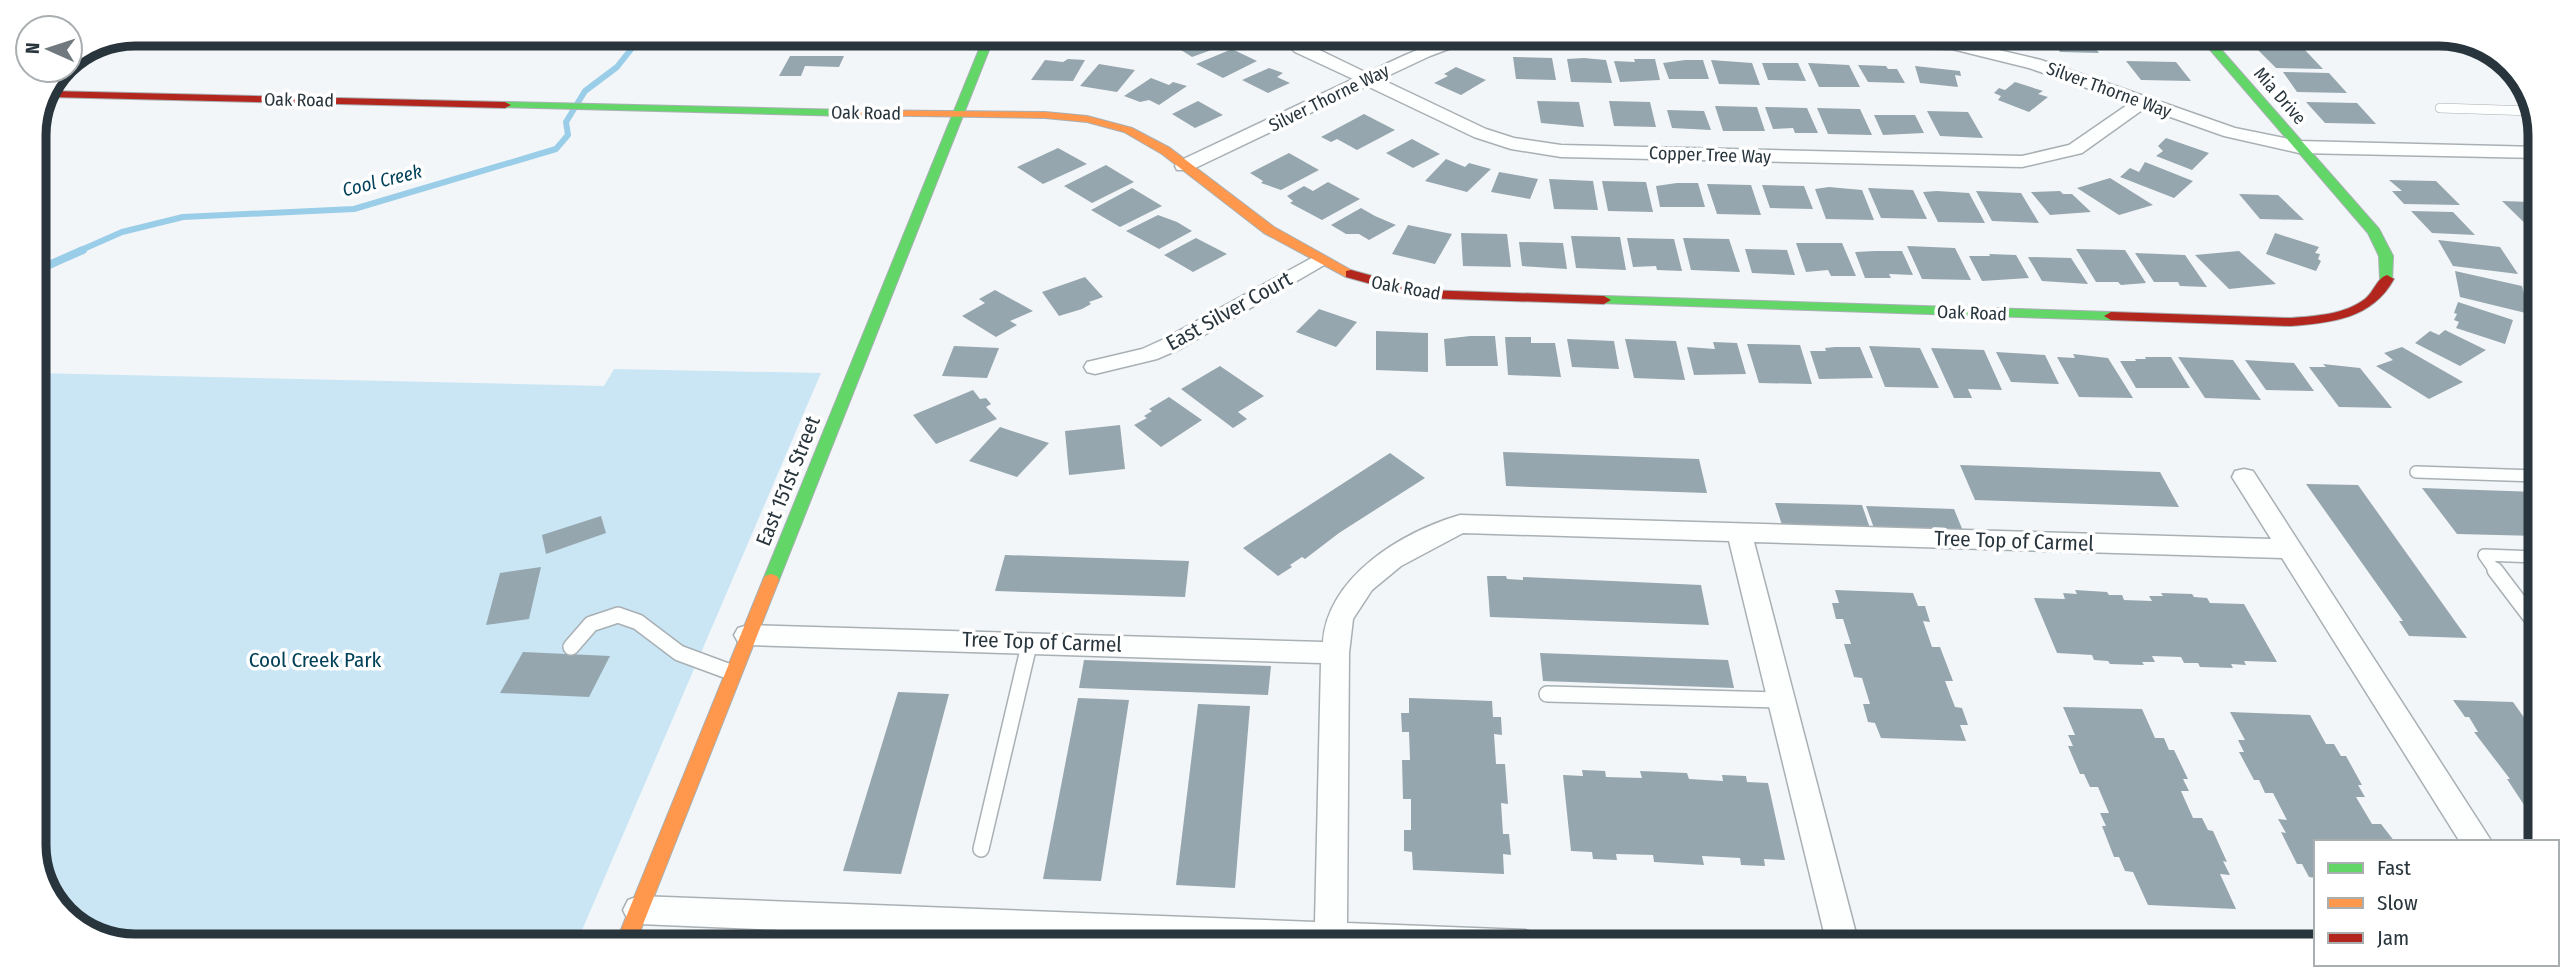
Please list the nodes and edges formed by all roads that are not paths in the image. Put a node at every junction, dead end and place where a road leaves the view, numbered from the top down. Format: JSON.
{"nodes":[{"id":1,"x":986,"y":46,"type":"edge"},
{"id":2,"x":1298,"y":46,"type":"edge"},
{"id":3,"x":1438,"y":46,"type":"edge"},
{"id":4,"x":1960,"y":46,"type":"edge"},
{"id":5,"x":2212,"y":46,"type":"edge"},
{"id":6,"x":1367,"y":80,"type":"junction"},
{"id":7,"x":55,"y":94,"type":"edge"},
{"id":8,"x":2142,"y":102,"type":"junction"},
{"id":9,"x":2440,"y":108,"type":"dead end"},
{"id":10,"x":2524,"y":111,"type":"edge"},
{"id":11,"x":960,"y":116,"type":"junction"},
{"id":12,"x":2299,"y":146,"type":"junction"},
{"id":13,"x":2527,"y":153,"type":"edge"},
{"id":14,"x":1184,"y":166,"type":"junction"},
{"id":15,"x":1319,"y":260,"type":"junction"},
{"id":16,"x":1095,"y":367,"type":"dead end"},
{"id":17,"x":2416,"y":472,"type":"dead end"},
{"id":18,"x":2527,"y":476,"type":"edge"},
{"id":19,"x":2245,"y":477,"type":"dead end"},
{"id":20,"x":1739,"y":532,"type":"junction"},
{"id":21,"x":2289,"y":549,"type":"junction"},
{"id":22,"x":2528,"y":557,"type":"edge"},
{"id":23,"x":2528,"y":613,"type":"edge"},
{"id":24,"x":748,"y":635,"type":"junction"},
{"id":25,"x":1030,"y":641,"type":"junction"},
{"id":26,"x":571,"y":647,"type":"dead end"},
{"id":27,"x":1335,"y":653,"type":"junction"},
{"id":28,"x":733,"y":673,"type":"junction"},
{"id":29,"x":1547,"y":694,"type":"dead end"},
{"id":30,"x":1779,"y":700,"type":"junction"},
{"id":31,"x":2476,"y":840,"type":"edge"},
{"id":32,"x":981,"y":849,"type":"dead end"},
{"id":33,"x":639,"y":910,"type":"junction"},
{"id":34,"x":886,"y":931,"type":"edge"},
{"id":35,"x":630,"y":934,"type":"edge"},
{"id":36,"x":1026,"y":934,"type":"edge"},
{"id":37,"x":1331,"y":934,"type":"edge"},
{"id":38,"x":1840,"y":934,"type":"edge"}],
"edges":[{"from":1,"to":11,"type":"street","name":"East 151st Street"},
{"from":2,"to":6,"type":"street","name":"Copper Tree Way"},
{"from":3,"to":6,"type":"street","name":"Silver Thorne Way"},
{"from":4,"to":8,"type":"street","name":"Silver Thorne Way"},
{"from":5,"to":12,"type":"street","name":"Mia Drive"},
{"from":6,"to":8,"type":"street","name":"Copper Tree Way"},
{"from":6,"to":14,"type":"street","name":"Silver Thorne Way"},
{"from":7,"to":11,"type":"street","name":"Oak Road"},
{"from":8,"to":12,"type":"street","name":"Silver Thorne Way"},
{"from":9,"to":10,"type":"lane"},
{"from":11,"to":14,"type":"street","name":"Oak Road"},
{"from":11,"to":24,"type":"street","name":"East 151st Street"},
{"from":12,"to":13,"type":"street"},
{"from":12,"to":15,"type":"street","name":"Oak Road"},
{"from":14,"to":15,"type":"street","name":"Oak Road"},
{"from":15,"to":16,"type":"street","name":"East Silver Court"},
{"from":17,"to":18,"type":"lane"},
{"from":19,"to":21,"type":"street"},
{"from":20,"to":21,"type":"street","name":"Tree Top of Carmel"},
{"from":20,"to":27,"type":"street","name":"Tree Top of Carmel"},
{"from":20,"to":30,"type":"street"},
{"from":21,"to":31,"type":"street"},
{"from":22,"to":23,"type":"lane"},
{"from":24,"to":25,"type":"street","name":"Tree Top of Carmel"},
{"from":24,"to":28,"type":"street","name":"East 151st Street"},
{"from":25,"to":27,"type":"street","name":"Tree Top of Carmel"},
{"from":25,"to":32,"type":"lane"},
{"from":26,"to":28,"type":"lane"},
{"from":27,"to":37,"type":"street","name":"Tree Top of Carmel"},
{"from":28,"to":33,"type":"street","name":"East 151st Street"},
{"from":29,"to":30,"type":"lane"},
{"from":30,"to":38,"type":"street"},
{"from":33,"to":34,"type":"street"},
{"from":33,"to":35,"type":"street","name":"East 151st Street"},
{"from":34,"to":36,"type":"street"}]}
